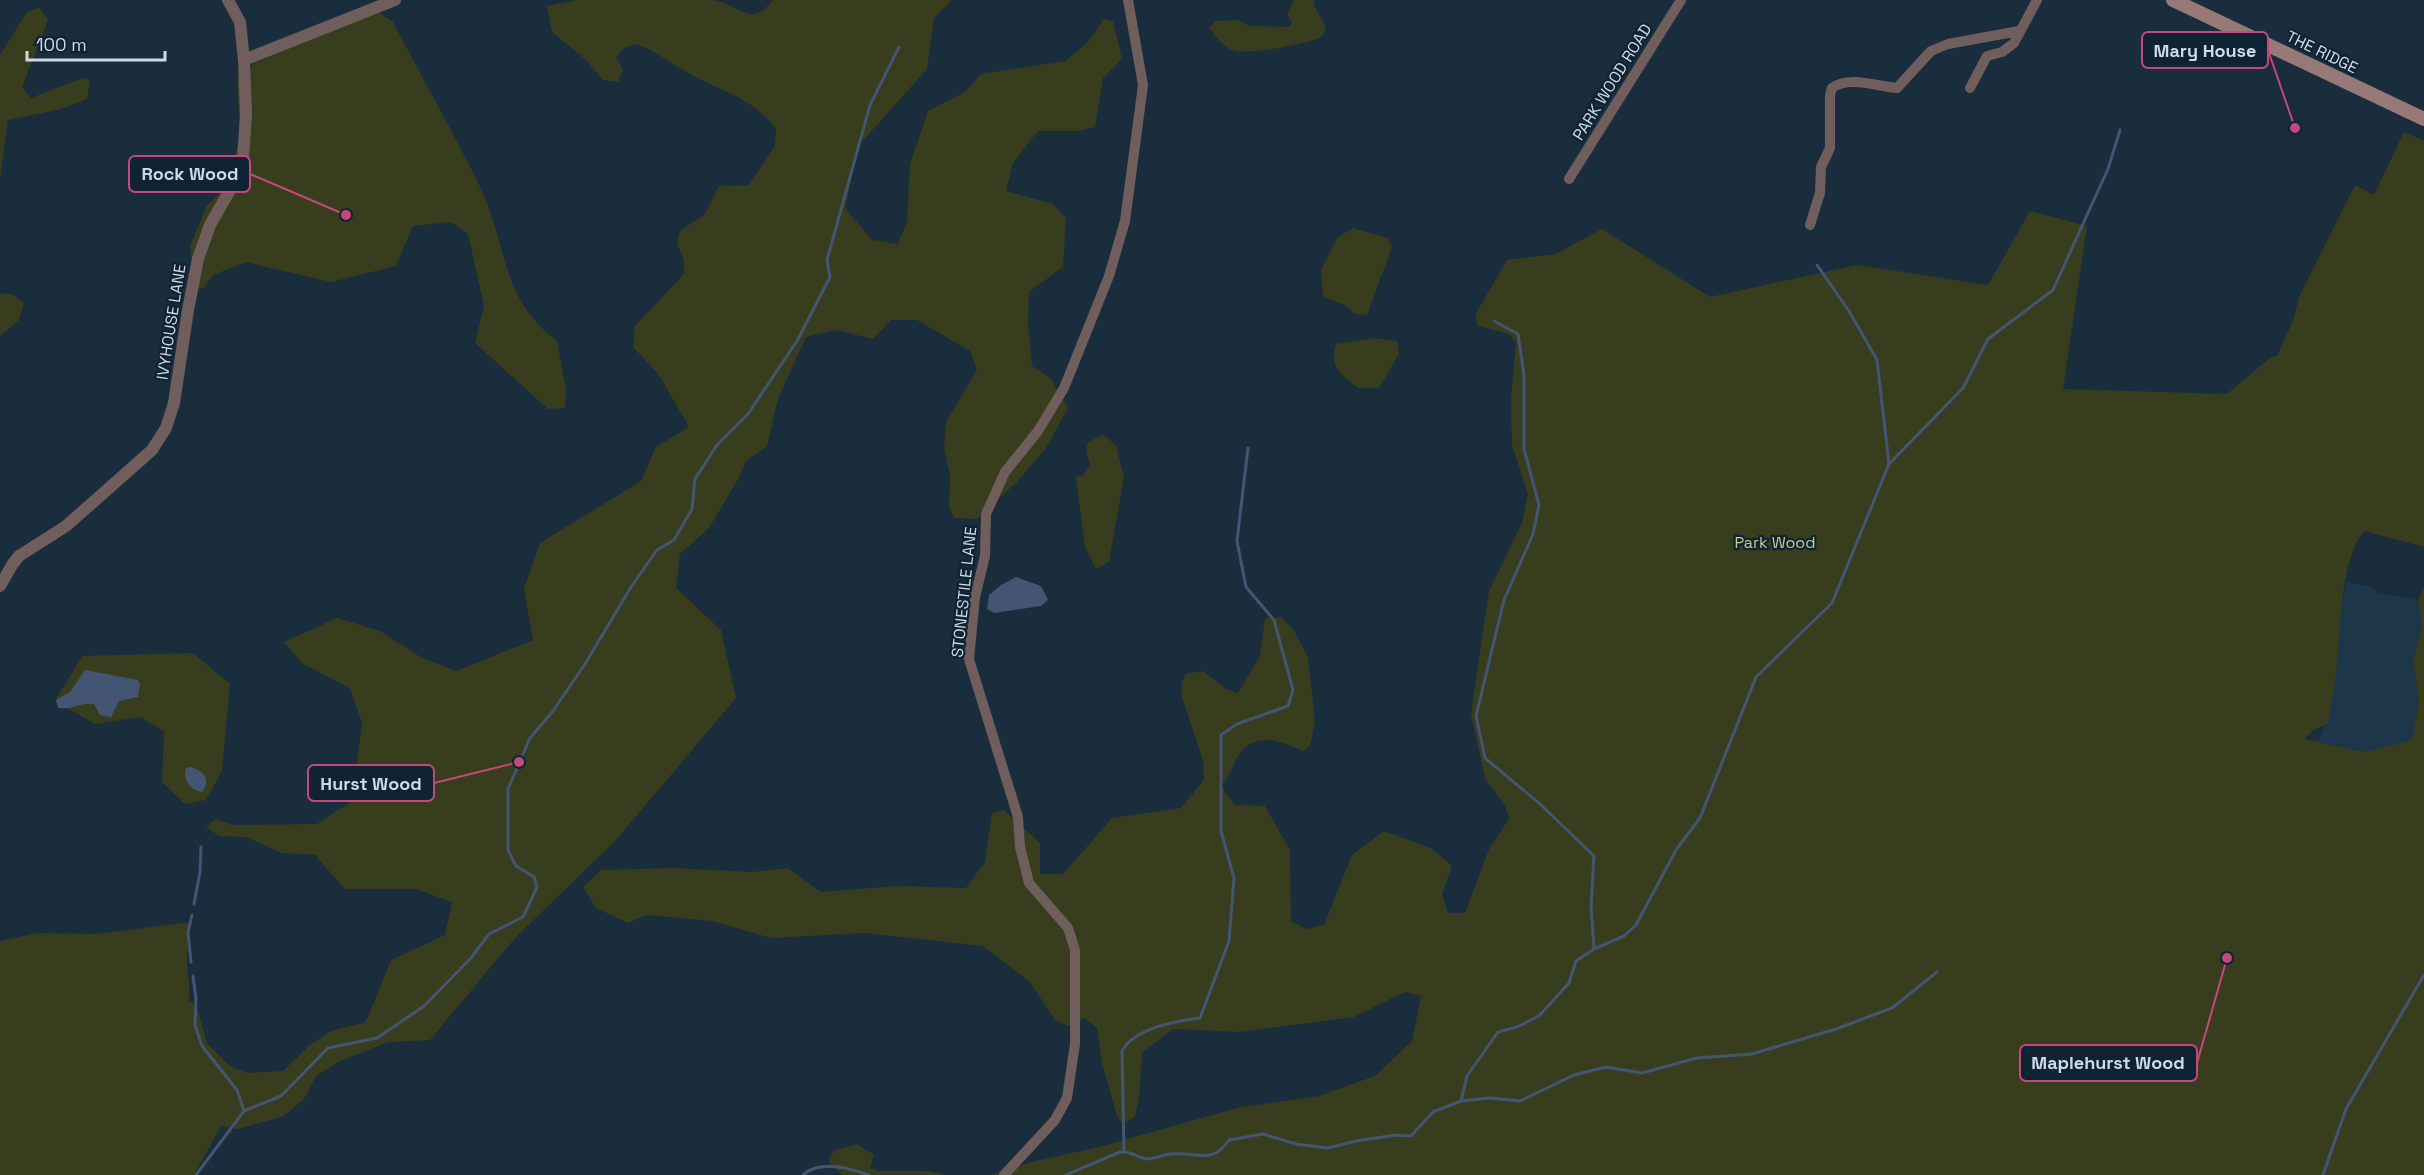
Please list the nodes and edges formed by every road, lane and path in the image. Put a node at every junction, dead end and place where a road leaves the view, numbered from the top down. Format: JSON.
{"nodes":[{"id":1,"x":228,"y":0,"type":"edge"},
{"id":2,"x":395,"y":0,"type":"edge"},
{"id":3,"x":1128,"y":0,"type":"edge"},
{"id":4,"x":1681,"y":0,"type":"edge"},
{"id":5,"x":2037,"y":0,"type":"edge"},
{"id":6,"x":2173,"y":0,"type":"edge"},
{"id":7,"x":2019,"y":31,"type":"junction"},
{"id":8,"x":244,"y":60,"type":"junction"},
{"id":9,"x":1970,"y":88,"type":"dead end"},
{"id":10,"x":2424,"y":119,"type":"edge"},
{"id":11,"x":1569,"y":179,"type":"dead end"},
{"id":12,"x":1810,"y":225,"type":"dead end"},
{"id":13,"x":0,"y":586,"type":"edge"},
{"id":14,"x":1004,"y":1175,"type":"edge"}],
"edges":[{"from":1,"to":8,"type":"street","name":"IVYHOUSE LANE"},
{"from":2,"to":8,"type":"street"},
{"from":3,"to":14,"type":"street","name":"STONESTILE LANE"},
{"from":4,"to":11,"type":"street","name":"PARK WOOD ROAD"},
{"from":5,"to":7,"type":"street"},
{"from":6,"to":10,"type":"main road","name":"THE RIDGE"},
{"from":7,"to":9,"type":"street"},
{"from":7,"to":12,"type":"street"},
{"from":8,"to":13,"type":"street","name":"IVYHOUSE LANE"}]}
